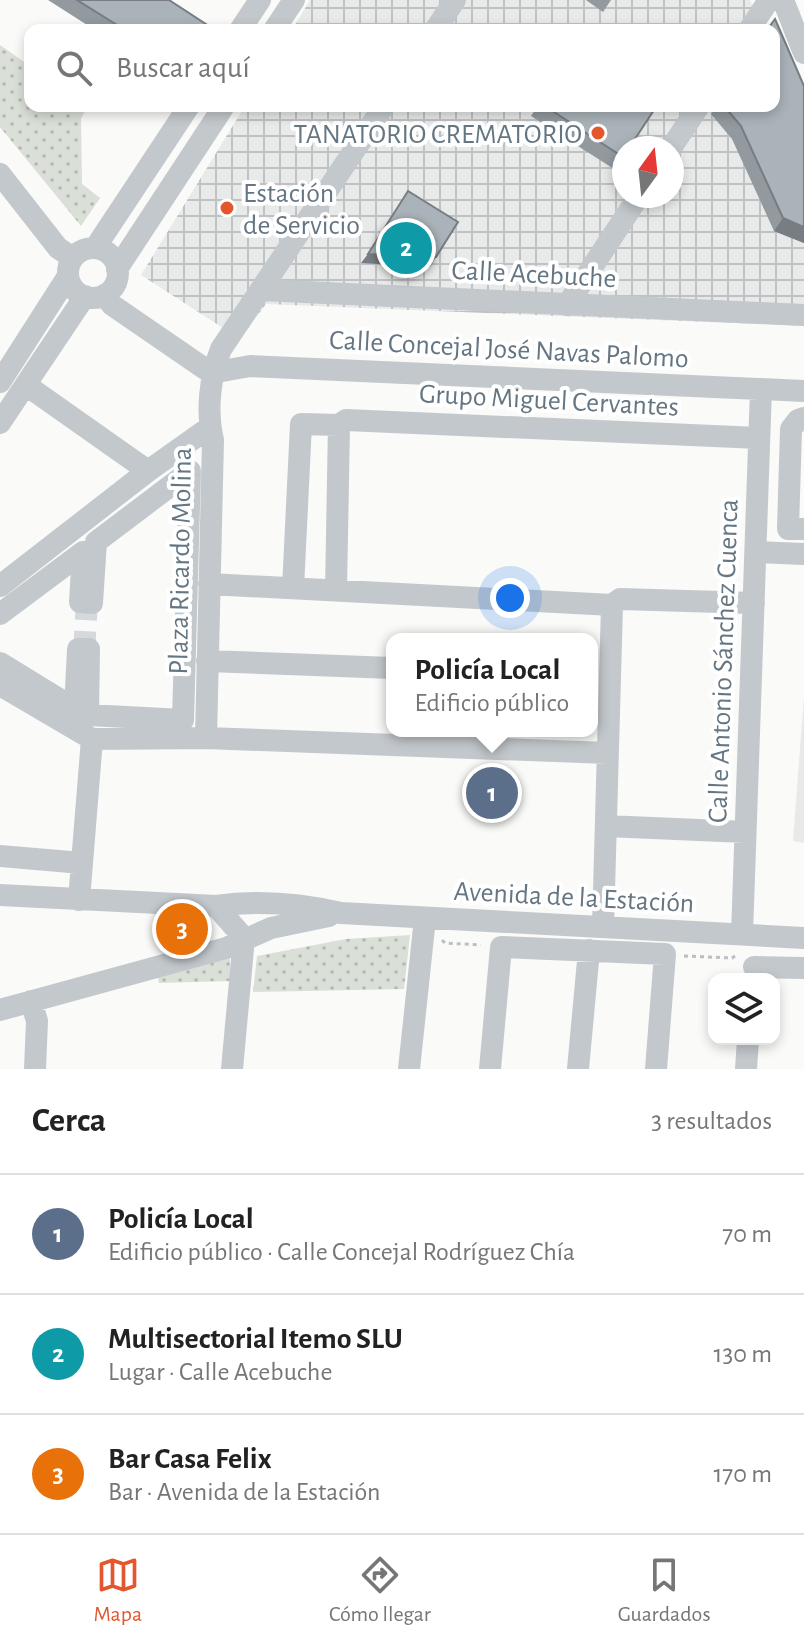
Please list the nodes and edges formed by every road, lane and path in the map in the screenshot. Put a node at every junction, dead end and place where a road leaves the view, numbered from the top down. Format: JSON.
{"nodes":[{"id":1,"x":260,"y":0,"type":"edge"},
{"id":2,"x":294,"y":0,"type":"edge"},
{"id":3,"x":455,"y":0,"type":"edge"},
{"id":4,"x":769,"y":0,"type":"edge"},
{"id":5,"x":783,"y":0,"type":"edge"},
{"id":6,"x":244,"y":24,"type":"edge"},
{"id":7,"x":278,"y":24,"type":"edge"},
{"id":8,"x":439,"y":24,"type":"edge"},
{"id":9,"x":753,"y":24,"type":"edge"},
{"id":10,"x":804,"y":53,"type":"edge"},
{"id":11,"x":185,"y":112,"type":"edge"},
{"id":12,"x":220,"y":112,"type":"edge"},
{"id":13,"x":380,"y":112,"type":"edge"},
{"id":14,"x":695,"y":112,"type":"edge"},
{"id":15,"x":679,"y":136,"type":"edge"},
{"id":16,"x":0,"y":174,"type":"edge"},
{"id":17,"x":631,"y":208,"type":"edge"},
{"id":18,"x":95,"y":248,"type":"junction"},
{"id":19,"x":70,"y":267,"type":"junction"},
{"id":20,"x":117,"y":269,"type":"junction"},
{"id":21,"x":261,"y":290,"type":"junction"},
{"id":22,"x":94,"y":296,"type":"junction"},
{"id":23,"x":567,"y":305,"type":"junction"},
{"id":24,"x":804,"y":315,"type":"edge"},
{"id":25,"x":211,"y":373,"type":"junction"},
{"id":26,"x":0,"y":382,"type":"edge"},
{"id":27,"x":26,"y":385,"type":"junction"},
{"id":28,"x":761,"y":389,"type":"junction"},
{"id":29,"x":804,"y":391,"type":"edge"},
{"id":30,"x":804,"y":418,"type":"edge"},
{"id":31,"x":0,"y":423,"type":"edge"},
{"id":32,"x":339,"y":425,"type":"junction"},
{"id":33,"x":210,"y":427,"type":"junction"},
{"id":34,"x":759,"y":438,"type":"junction"},
{"id":35,"x":148,"y":471,"type":"junction"},
{"id":36,"x":79,"y":525,"type":"junction"},
{"id":37,"x":804,"y":529,"type":"edge"},
{"id":38,"x":756,"y":552,"type":"junction"},
{"id":39,"x":804,"y":554,"type":"edge"},
{"id":40,"x":209,"y":584,"type":"junction"},
{"id":41,"x":0,"y":586,"type":"edge"},
{"id":42,"x":293,"y":588,"type":"junction"},
{"id":43,"x":336,"y":590,"type":"junction"},
{"id":44,"x":87,"y":600,"type":"tunnel mouth"},
{"id":45,"x":754,"y":603,"type":"junction"},
{"id":46,"x":612,"y":605,"type":"junction"},
{"id":47,"x":0,"y":614,"type":"edge"},
{"id":48,"x":84,"y":653,"type":"tunnel mouth"},
{"id":49,"x":207,"y":661,"type":"junction"},
{"id":50,"x":0,"y":663,"type":"edge"},
{"id":51,"x":386,"y":668,"type":"edge"},
{"id":52,"x":601,"y":676,"type":"edge"},
{"id":53,"x":0,"y":685,"type":"edge"},
{"id":54,"x":86,"y":735,"type":"junction"},
{"id":55,"x":206,"y":738,"type":"junction"},
{"id":56,"x":607,"y":753,"type":"junction"},
{"id":57,"x":606,"y":826,"type":"junction"},
{"id":58,"x":745,"y":832,"type":"junction"},
{"id":59,"x":0,"y":856,"type":"edge"},
{"id":60,"x":82,"y":863,"type":"junction"},
{"id":61,"x":0,"y":895,"type":"edge"},
{"id":62,"x":79,"y":900,"type":"junction"},
{"id":63,"x":216,"y":906,"type":"junction"},
{"id":64,"x":341,"y":913,"type":"junction"},
{"id":65,"x":425,"y":918,"type":"junction"},
{"id":66,"x":603,"y":927,"type":"junction"},
{"id":67,"x":749,"y":935,"type":"junction"},
{"id":68,"x":244,"y":938,"type":"junction"},
{"id":69,"x":804,"y":938,"type":"edge"},
{"id":70,"x":589,"y":950,"type":"junction"},
{"id":71,"x":804,"y":968,"type":"edge"},
{"id":72,"x":753,"y":973,"type":"edge"},
{"id":73,"x":31,"y":1001,"type":"junction"},
{"id":74,"x":0,"y":1010,"type":"edge"},
{"id":75,"x":748,"y":1045,"type":"edge"},
{"id":76,"x":35,"y":1069,"type":"edge"},
{"id":77,"x":232,"y":1069,"type":"edge"},
{"id":78,"x":409,"y":1069,"type":"edge"},
{"id":79,"x":490,"y":1069,"type":"edge"},
{"id":80,"x":578,"y":1069,"type":"edge"},
{"id":81,"x":656,"y":1069,"type":"edge"},
{"id":82,"x":746,"y":1069,"type":"edge"}],
"edges":[{"from":1,"to":6,"type":"street"},
{"from":2,"to":7,"type":"street"},
{"from":3,"to":8,"type":"street"},
{"from":4,"to":9,"type":"street"},
{"from":5,"to":10,"type":"street"},
{"from":11,"to":18,"type":"street"},
{"from":12,"to":20,"type":"street"},
{"from":13,"to":21,"type":"street"},
{"from":14,"to":15,"type":"street"},
{"from":16,"to":19,"type":"street"},
{"from":17,"to":23,"type":"street"},
{"from":18,"to":19,"type":"street"},
{"from":18,"to":20,"type":"street"},
{"from":19,"to":22,"type":"street"},
{"from":19,"to":26,"type":"street"},
{"from":20,"to":22,"type":"street"},
{"from":21,"to":23,"type":"street","name":"Calle Acebuche"},
{"from":21,"to":25,"type":"street"},
{"from":22,"to":25,"type":"street"},
{"from":22,"to":27,"type":"street"},
{"from":23,"to":24,"type":"street","name":"Calle Acebuche"},
{"from":25,"to":28,"type":"street","name":"Calle Concejal José Navas Palomo"},
{"from":25,"to":33,"type":"street"},
{"from":27,"to":31,"type":"street"},
{"from":27,"to":35,"type":"street"},
{"from":28,"to":29,"type":"street","name":"Calle Concejal José Navas Palomo"},
{"from":28,"to":34,"type":"street","name":"Calle Antonio Sánchez Cuenca"},
{"from":30,"to":37,"type":"street"},
{"from":32,"to":34,"type":"street","name":"Grupo Miguel Cervantes"},
{"from":32,"to":42,"type":"street","name":"Grupo Miguel Cervantes"},
{"from":32,"to":43,"type":"street"},
{"from":33,"to":35,"type":"street","name":"Plaza Ricardo Molina"},
{"from":33,"to":40,"type":"street","name":"Plaza Ricardo Molina"},
{"from":34,"to":38,"type":"street","name":"Calle Antonio Sánchez Cuenca"},
{"from":35,"to":36,"type":"street","name":"Plaza Ricardo Molina"},
{"from":36,"to":41,"type":"street","name":"Plaza Ricardo Molina"},
{"from":36,"to":44,"type":"street"},
{"from":38,"to":39,"type":"street"},
{"from":38,"to":45,"type":"street","name":"Calle Antonio Sánchez Cuenca"},
{"from":40,"to":42,"type":"street"},
{"from":40,"to":49,"type":"street","name":"Plaza Ricardo Molina"},
{"from":42,"to":43,"type":"street"},
{"from":43,"to":46,"type":"street"},
{"from":45,"to":46,"type":"street"},
{"from":45,"to":58,"type":"street","name":"Calle Antonio Sánchez Cuenca"},
{"from":46,"to":52,"type":"street"},
{"from":47,"to":50,"type":"street","name":"Plaza Ricardo Molina"},
{"from":48,"to":54,"type":"street"},
{"from":49,"to":51,"type":"street"},
{"from":49,"to":55,"type":"street","name":"Plaza Ricardo Molina"},
{"from":52,"to":56,"type":"street"},
{"from":53,"to":54,"type":"street"},
{"from":54,"to":55,"type":"street"},
{"from":54,"to":60,"type":"street"},
{"from":55,"to":56,"type":"street"},
{"from":56,"to":57,"type":"street"},
{"from":57,"to":58,"type":"street"},
{"from":57,"to":66,"type":"street"},
{"from":58,"to":67,"type":"street","name":"Calle Antonio Sánchez Cuenca"},
{"from":59,"to":60,"type":"street"},
{"from":60,"to":62,"type":"street"},
{"from":61,"to":62,"type":"street","name":"Avenida de la Estación"},
{"from":62,"to":63,"type":"street","name":"Avenida de la Estación"},
{"from":63,"to":64,"type":"street","name":"Avenida de la Estación"},
{"from":63,"to":68,"type":"street"},
{"from":64,"to":65,"type":"street","name":"Avenida de la Estación"},
{"from":64,"to":68,"type":"street","name":"Avenida de la Estación"},
{"from":65,"to":66,"type":"street","name":"Avenida de la Estación"},
{"from":65,"to":78,"type":"street"},
{"from":66,"to":67,"type":"street","name":"Avenida de la Estación"},
{"from":67,"to":69,"type":"street","name":"Avenida de la Estación"},
{"from":67,"to":72,"type":"street","name":"Calle Antonio Sánchez Cuenca"},
{"from":68,"to":73,"type":"street","name":"Avenida de la Estación"},
{"from":68,"to":77,"type":"street"},
{"from":70,"to":79,"type":"street"},
{"from":70,"to":80,"type":"street"},
{"from":70,"to":81,"type":"street"},
{"from":71,"to":72,"type":"street"},
{"from":73,"to":74,"type":"street","name":"Avenida de la Estación"},
{"from":73,"to":76,"type":"street"},
{"from":75,"to":82,"type":"street"}]}
